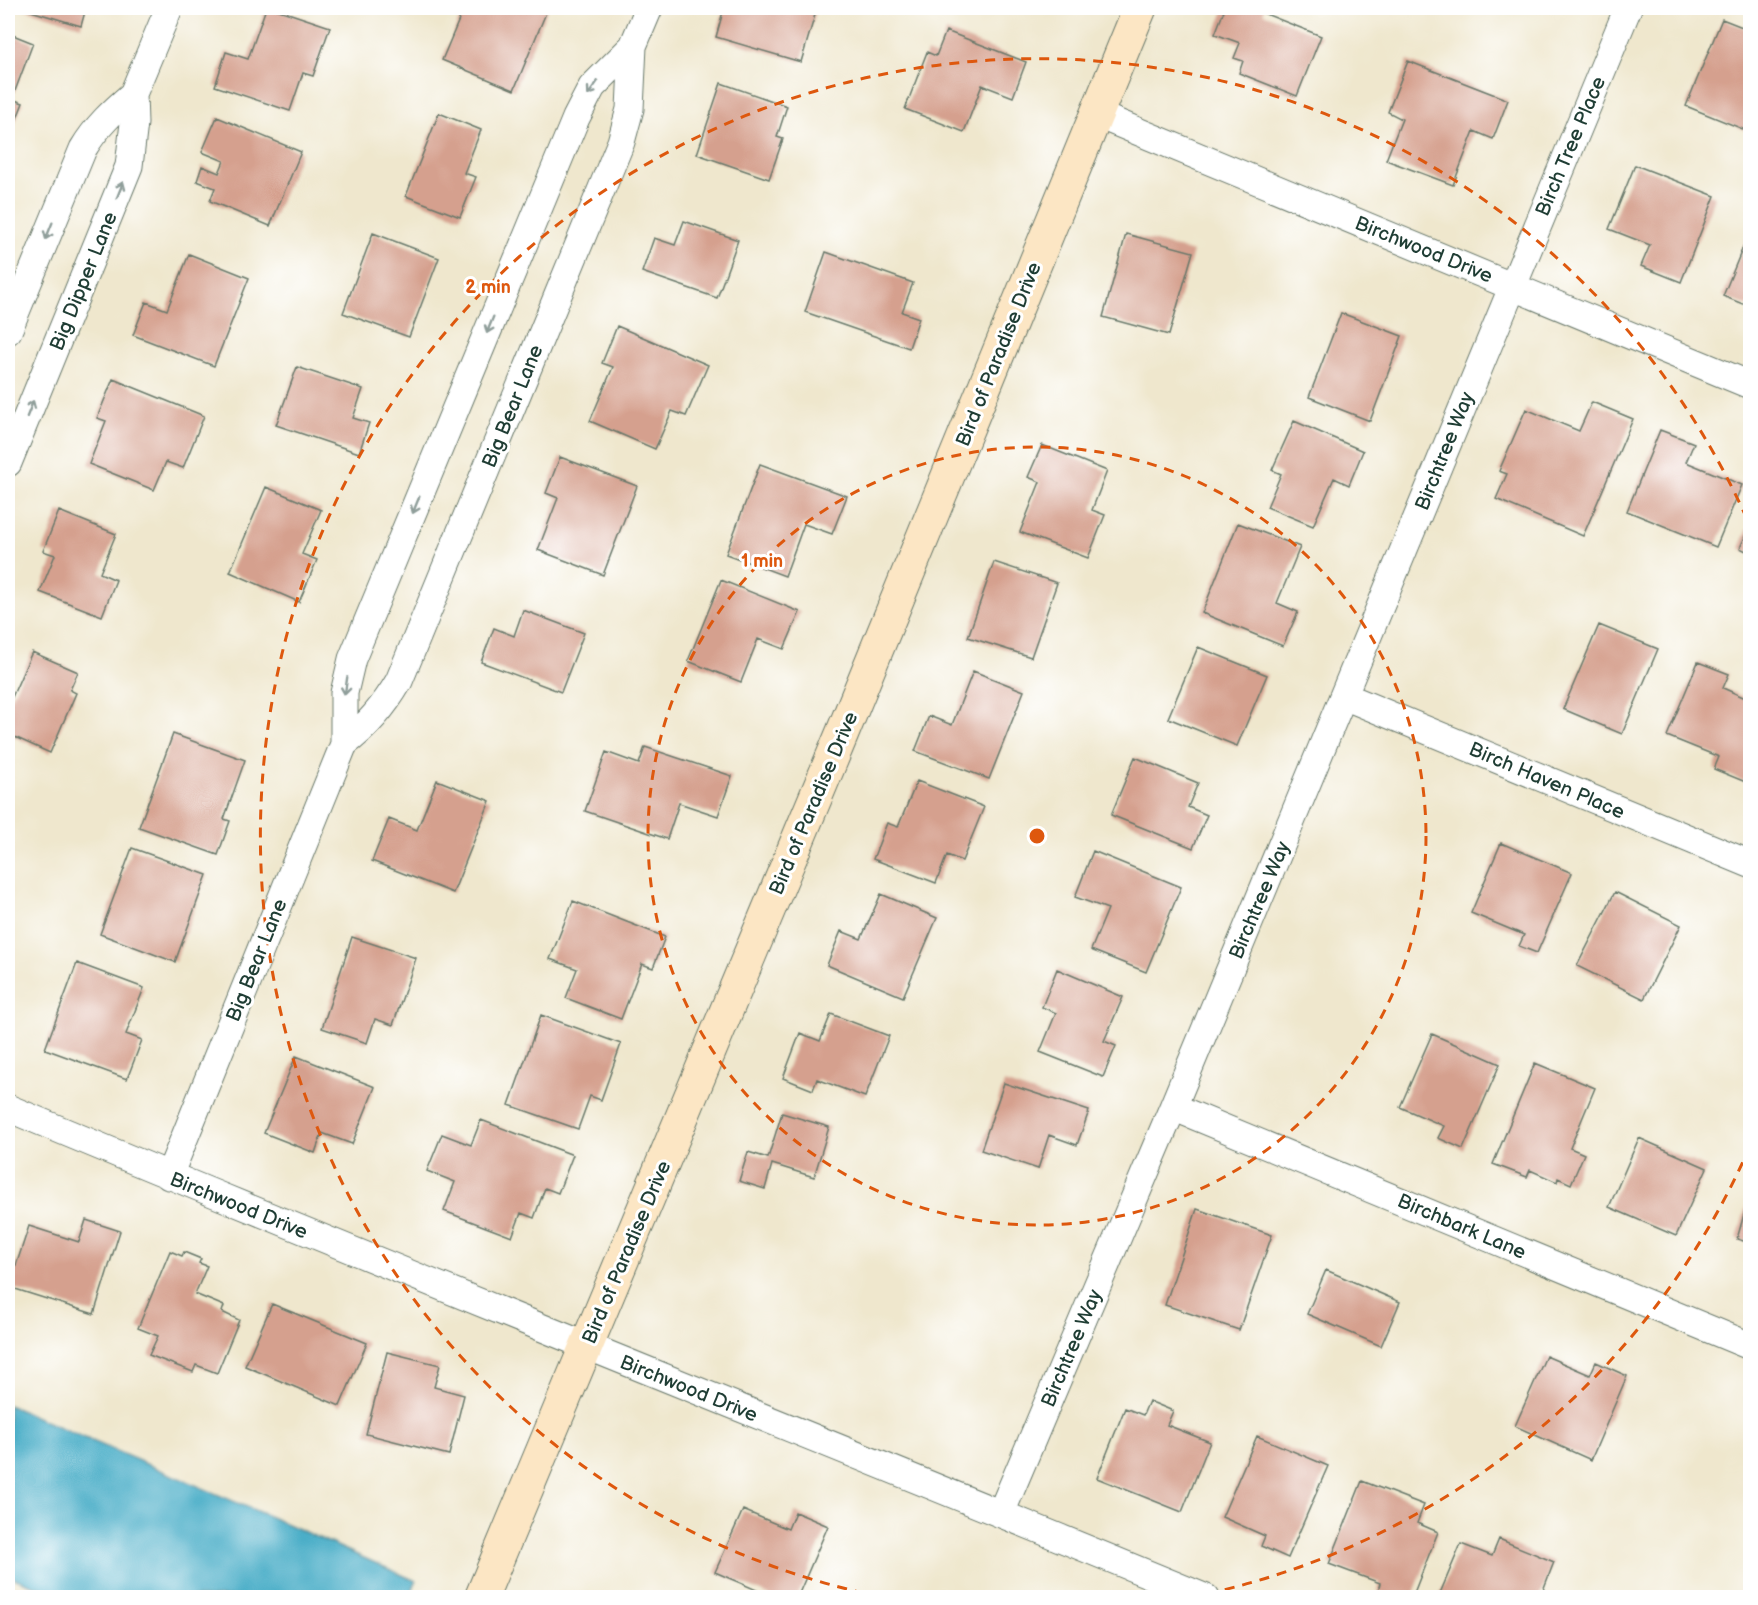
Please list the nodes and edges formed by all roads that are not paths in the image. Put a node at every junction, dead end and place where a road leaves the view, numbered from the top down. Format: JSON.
{"nodes":[{"id":1,"x":169,"y":8,"type":"edge"},
{"id":2,"x":649,"y":8,"type":"edge"},
{"id":3,"x":1140,"y":8,"type":"edge"},
{"id":4,"x":1628,"y":8,"type":"edge"},
{"id":5,"x":633,"y":46,"type":"junction"},
{"id":6,"x":133,"y":94,"type":"junction"},
{"id":7,"x":1096,"y":114,"type":"junction"},
{"id":8,"x":1512,"y":285,"type":"junction"},
{"id":9,"x":8,"y":331,"type":"edge"},
{"id":10,"x":1750,"y":385,"type":"edge"},
{"id":11,"x":8,"y":463,"type":"edge"},
{"id":12,"x":1344,"y":696,"type":"junction"},
{"id":13,"x":344,"y":744,"type":"junction"},
{"id":14,"x":1750,"y":864,"type":"edge"},
{"id":15,"x":1173,"y":1107,"type":"junction"},
{"id":16,"x":8,"y":1108,"type":"edge"},
{"id":17,"x":169,"y":1176,"type":"junction"},
{"id":18,"x":1750,"y":1346,"type":"edge"},
{"id":19,"x":586,"y":1347,"type":"junction"},
{"id":20,"x":1001,"y":1513,"type":"junction"},
{"id":21,"x":485,"y":1589,"type":"edge"},
{"id":22,"x":1206,"y":1598,"type":"edge"}],
"edges":[{"from":1,"to":6,"type":"street","name":"Big Dipper Lane"},
{"from":2,"to":5,"type":"street","name":"Big Bear Lane"},
{"from":3,"to":7,"type":"street","name":"Bird of Paradise Drive"},
{"from":4,"to":8,"type":"street","name":"Birch Tree Place"},
{"from":5,"to":13,"type":"street","name":"Big Bear Lane","one_way":true},
{"from":5,"to":13,"type":"street","name":"Big Bear Lane"},
{"from":6,"to":9,"type":"street","name":"Big Dipper Lane","one_way":true},
{"from":11,"to":6,"type":"street","name":"Big Dipper Lane","one_way":true},
{"from":7,"to":8,"type":"street","name":"Birchwood Drive"},
{"from":7,"to":19,"type":"street","name":"Bird of Paradise Drive"},
{"from":8,"to":10,"type":"street","name":"Birchwood Drive"},
{"from":8,"to":12,"type":"street","name":"Birchtree Way"},
{"from":12,"to":14,"type":"street","name":"Birch Haven Place"},
{"from":12,"to":15,"type":"street","name":"Birchtree Way"},
{"from":13,"to":17,"type":"street","name":"Big Bear Lane"},
{"from":15,"to":18,"type":"street","name":"Birchbark Lane"},
{"from":15,"to":20,"type":"street","name":"Birchtree Way"},
{"from":16,"to":17,"type":"street","name":"Birchwood Drive"},
{"from":17,"to":19,"type":"street","name":"Birchwood Drive"},
{"from":19,"to":20,"type":"street","name":"Birchwood Drive"},
{"from":19,"to":21,"type":"street","name":"Bird of Paradise Drive"},
{"from":20,"to":22,"type":"street","name":"Birchwood Drive"}]}
